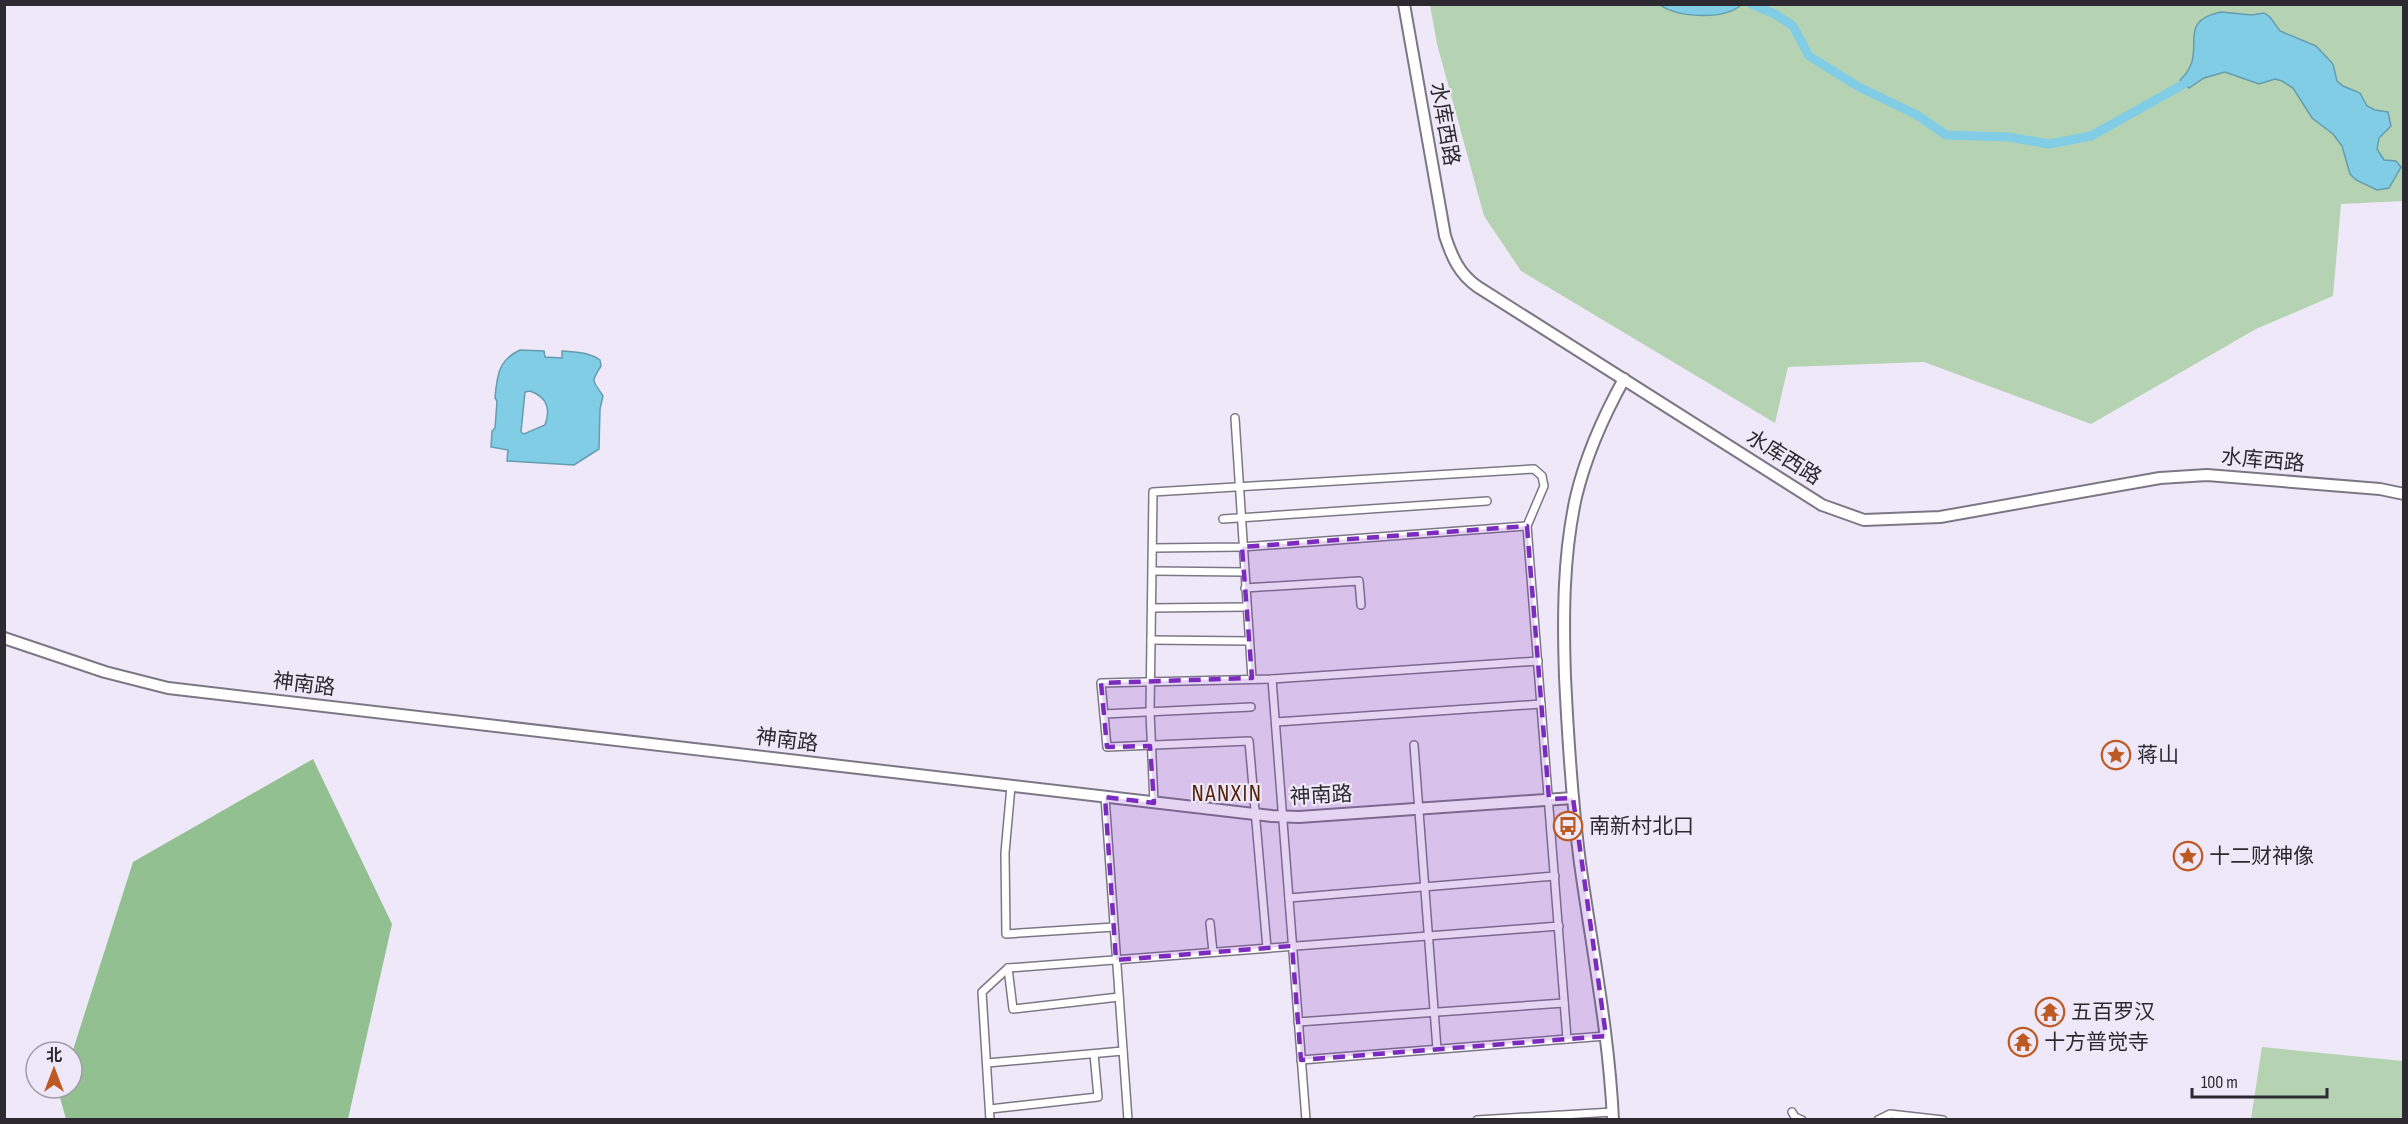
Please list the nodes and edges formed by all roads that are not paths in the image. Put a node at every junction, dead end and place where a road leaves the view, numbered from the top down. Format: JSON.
{"nodes":[{"id":1,"x":1404,"y":4,"type":"edge"},
{"id":2,"x":1624,"y":379,"type":"junction"},
{"id":3,"x":1235,"y":418,"type":"dead end"},
{"id":4,"x":1239,"y":487,"type":"junction"},
{"id":5,"x":2403,"y":494,"type":"edge"},
{"id":6,"x":1487,"y":501,"type":"dead end"},
{"id":7,"x":1241,"y":518,"type":"junction"},
{"id":8,"x":1223,"y":519,"type":"dead end"},
{"id":9,"x":1527,"y":526,"type":"junction"},
{"id":10,"x":1242,"y":547,"type":"junction"},
{"id":11,"x":1153,"y":548,"type":"junction"},
{"id":12,"x":1153,"y":571,"type":"junction"},
{"id":13,"x":1244,"y":572,"type":"junction"},
{"id":14,"x":1245,"y":588,"type":"junction"},
{"id":15,"x":1361,"y":605,"type":"dead end"},
{"id":16,"x":1247,"y":607,"type":"junction"},
{"id":17,"x":1152,"y":609,"type":"junction"},
{"id":18,"x":4,"y":638,"type":"edge"},
{"id":19,"x":1151,"y":640,"type":"junction"},
{"id":20,"x":1250,"y":641,"type":"junction"},
{"id":21,"x":1538,"y":662,"type":"junction"},
{"id":22,"x":1252,"y":678,"type":"junction"},
{"id":23,"x":1272,"y":679,"type":"junction"},
{"id":24,"x":1150,"y":681,"type":"junction"},
{"id":25,"x":1541,"y":704,"type":"junction"},
{"id":26,"x":1251,"y":707,"type":"dead end"},
{"id":27,"x":1150,"y":712,"type":"junction"},
{"id":28,"x":1104,"y":714,"type":"junction"},
{"id":29,"x":1276,"y":722,"type":"junction"},
{"id":30,"x":1414,"y":745,"type":"dead end"},
{"id":31,"x":1150,"y":746,"type":"junction"},
{"id":32,"x":1011,"y":786,"type":"junction"},
{"id":33,"x":1105,"y":797,"type":"junction"},
{"id":34,"x":1573,"y":798,"type":"junction"},
{"id":35,"x":1549,"y":799,"type":"junction"},
{"id":36,"x":1154,"y":803,"type":"junction"},
{"id":37,"x":1419,"y":808,"type":"junction"},
{"id":38,"x":1256,"y":814,"type":"junction"},
{"id":39,"x":1283,"y":816,"type":"junction"},
{"id":40,"x":1555,"y":876,"type":"junction"},
{"id":41,"x":1425,"y":886,"type":"junction"},
{"id":42,"x":1289,"y":898,"type":"junction"},
{"id":43,"x":1210,"y":923,"type":"dead end"},
{"id":44,"x":1559,"y":926,"type":"junction"},
{"id":45,"x":1114,"y":927,"type":"junction"},
{"id":46,"x":1428,"y":936,"type":"junction"},
{"id":47,"x":1292,"y":946,"type":"junction"},
{"id":48,"x":1267,"y":948,"type":"junction"},
{"id":49,"x":1213,"y":952,"type":"junction"},
{"id":50,"x":1116,"y":960,"type":"junction"},
{"id":51,"x":1008,"y":968,"type":"junction"},
{"id":52,"x":1119,"y":997,"type":"junction"},
{"id":53,"x":1564,"y":1003,"type":"junction"},
{"id":54,"x":1434,"y":1012,"type":"junction"},
{"id":55,"x":1298,"y":1022,"type":"junction"},
{"id":56,"x":1606,"y":1036,"type":"junction"},
{"id":57,"x":1567,"y":1039,"type":"junction"},
{"id":58,"x":1437,"y":1049,"type":"junction"},
{"id":59,"x":1123,"y":1051,"type":"junction"},
{"id":60,"x":1094,"y":1054,"type":"junction"},
{"id":61,"x":1301,"y":1060,"type":"junction"},
{"id":62,"x":987,"y":1064,"type":"junction"},
{"id":63,"x":990,"y":1109,"type":"junction"},
{"id":64,"x":1791,"y":1112,"type":"dead end"},
{"id":65,"x":1613,"y":1116,"type":"edge"},
{"id":66,"x":990,"y":1119,"type":"edge"},
{"id":67,"x":1128,"y":1119,"type":"edge"},
{"id":68,"x":1305,"y":1119,"type":"edge"},
{"id":69,"x":1477,"y":1119,"type":"edge"},
{"id":70,"x":1802,"y":1119,"type":"edge"},
{"id":71,"x":1878,"y":1119,"type":"edge"},
{"id":72,"x":1943,"y":1119,"type":"edge"}],
"edges":[{"from":1,"to":2,"type":"street","name":"水库西路"},
{"from":2,"to":5,"type":"street","name":"水库西路"},
{"from":2,"to":34,"type":"street"},
{"from":3,"to":4,"type":"street"},
{"from":4,"to":7,"type":"street"},
{"from":4,"to":9,"type":"street"},
{"from":4,"to":11,"type":"street"},
{"from":6,"to":7,"type":"street"},
{"from":7,"to":8,"type":"street"},
{"from":7,"to":10,"type":"street"},
{"from":9,"to":10,"type":"street"},
{"from":9,"to":21,"type":"street"},
{"from":10,"to":11,"type":"street"},
{"from":10,"to":13,"type":"street"},
{"from":11,"to":12,"type":"street"},
{"from":12,"to":13,"type":"street"},
{"from":12,"to":17,"type":"street"},
{"from":13,"to":14,"type":"street"},
{"from":14,"to":15,"type":"street"},
{"from":14,"to":16,"type":"street"},
{"from":16,"to":17,"type":"street"},
{"from":16,"to":20,"type":"street"},
{"from":17,"to":19,"type":"street"},
{"from":18,"to":32,"type":"street","name":"神南路"},
{"from":19,"to":20,"type":"street"},
{"from":19,"to":24,"type":"street"},
{"from":20,"to":22,"type":"street"},
{"from":21,"to":23,"type":"street"},
{"from":21,"to":25,"type":"street"},
{"from":22,"to":23,"type":"street"},
{"from":22,"to":24,"type":"street"},
{"from":23,"to":29,"type":"street"},
{"from":24,"to":27,"type":"street"},
{"from":24,"to":28,"type":"street"},
{"from":25,"to":29,"type":"street"},
{"from":25,"to":35,"type":"street"},
{"from":26,"to":27,"type":"street"},
{"from":27,"to":28,"type":"street"},
{"from":27,"to":31,"type":"street"},
{"from":28,"to":31,"type":"street"},
{"from":29,"to":39,"type":"street"},
{"from":30,"to":37,"type":"street"},
{"from":31,"to":36,"type":"street"},
{"from":31,"to":38,"type":"street"},
{"from":32,"to":33,"type":"street","name":"神南路"},
{"from":32,"to":45,"type":"street"},
{"from":33,"to":36,"type":"street","name":"神南路"},
{"from":33,"to":45,"type":"street"},
{"from":34,"to":35,"type":"street","name":"神南路"},
{"from":34,"to":56,"type":"street"},
{"from":35,"to":37,"type":"street","name":"神南路"},
{"from":35,"to":40,"type":"street"},
{"from":36,"to":38,"type":"street","name":"神南路"},
{"from":37,"to":39,"type":"street","name":"神南路"},
{"from":37,"to":41,"type":"street"},
{"from":38,"to":39,"type":"street","name":"神南路"},
{"from":38,"to":48,"type":"street"},
{"from":39,"to":42,"type":"street"},
{"from":40,"to":41,"type":"street"},
{"from":40,"to":44,"type":"street"},
{"from":41,"to":42,"type":"street"},
{"from":41,"to":46,"type":"street"},
{"from":42,"to":47,"type":"street"},
{"from":43,"to":49,"type":"street"},
{"from":44,"to":46,"type":"street"},
{"from":44,"to":53,"type":"street"},
{"from":45,"to":50,"type":"street"},
{"from":46,"to":47,"type":"street"},
{"from":46,"to":54,"type":"street"},
{"from":47,"to":48,"type":"street"},
{"from":47,"to":55,"type":"street"},
{"from":48,"to":49,"type":"street"},
{"from":49,"to":50,"type":"street"},
{"from":50,"to":51,"type":"street"},
{"from":50,"to":52,"type":"street"},
{"from":51,"to":52,"type":"street"},
{"from":51,"to":62,"type":"street"},
{"from":52,"to":59,"type":"street"},
{"from":53,"to":54,"type":"street"},
{"from":53,"to":57,"type":"street"},
{"from":54,"to":55,"type":"street"},
{"from":54,"to":58,"type":"street"},
{"from":55,"to":61,"type":"street"},
{"from":56,"to":57,"type":"street"},
{"from":56,"to":65,"type":"street"},
{"from":57,"to":58,"type":"street"},
{"from":58,"to":61,"type":"street"},
{"from":59,"to":60,"type":"street"},
{"from":59,"to":67,"type":"street"},
{"from":60,"to":62,"type":"street"},
{"from":60,"to":63,"type":"street"},
{"from":61,"to":68,"type":"street"},
{"from":62,"to":63,"type":"street"},
{"from":63,"to":66,"type":"street"},
{"from":64,"to":70,"type":"street"},
{"from":65,"to":69,"type":"street"},
{"from":71,"to":72,"type":"street"}]}
